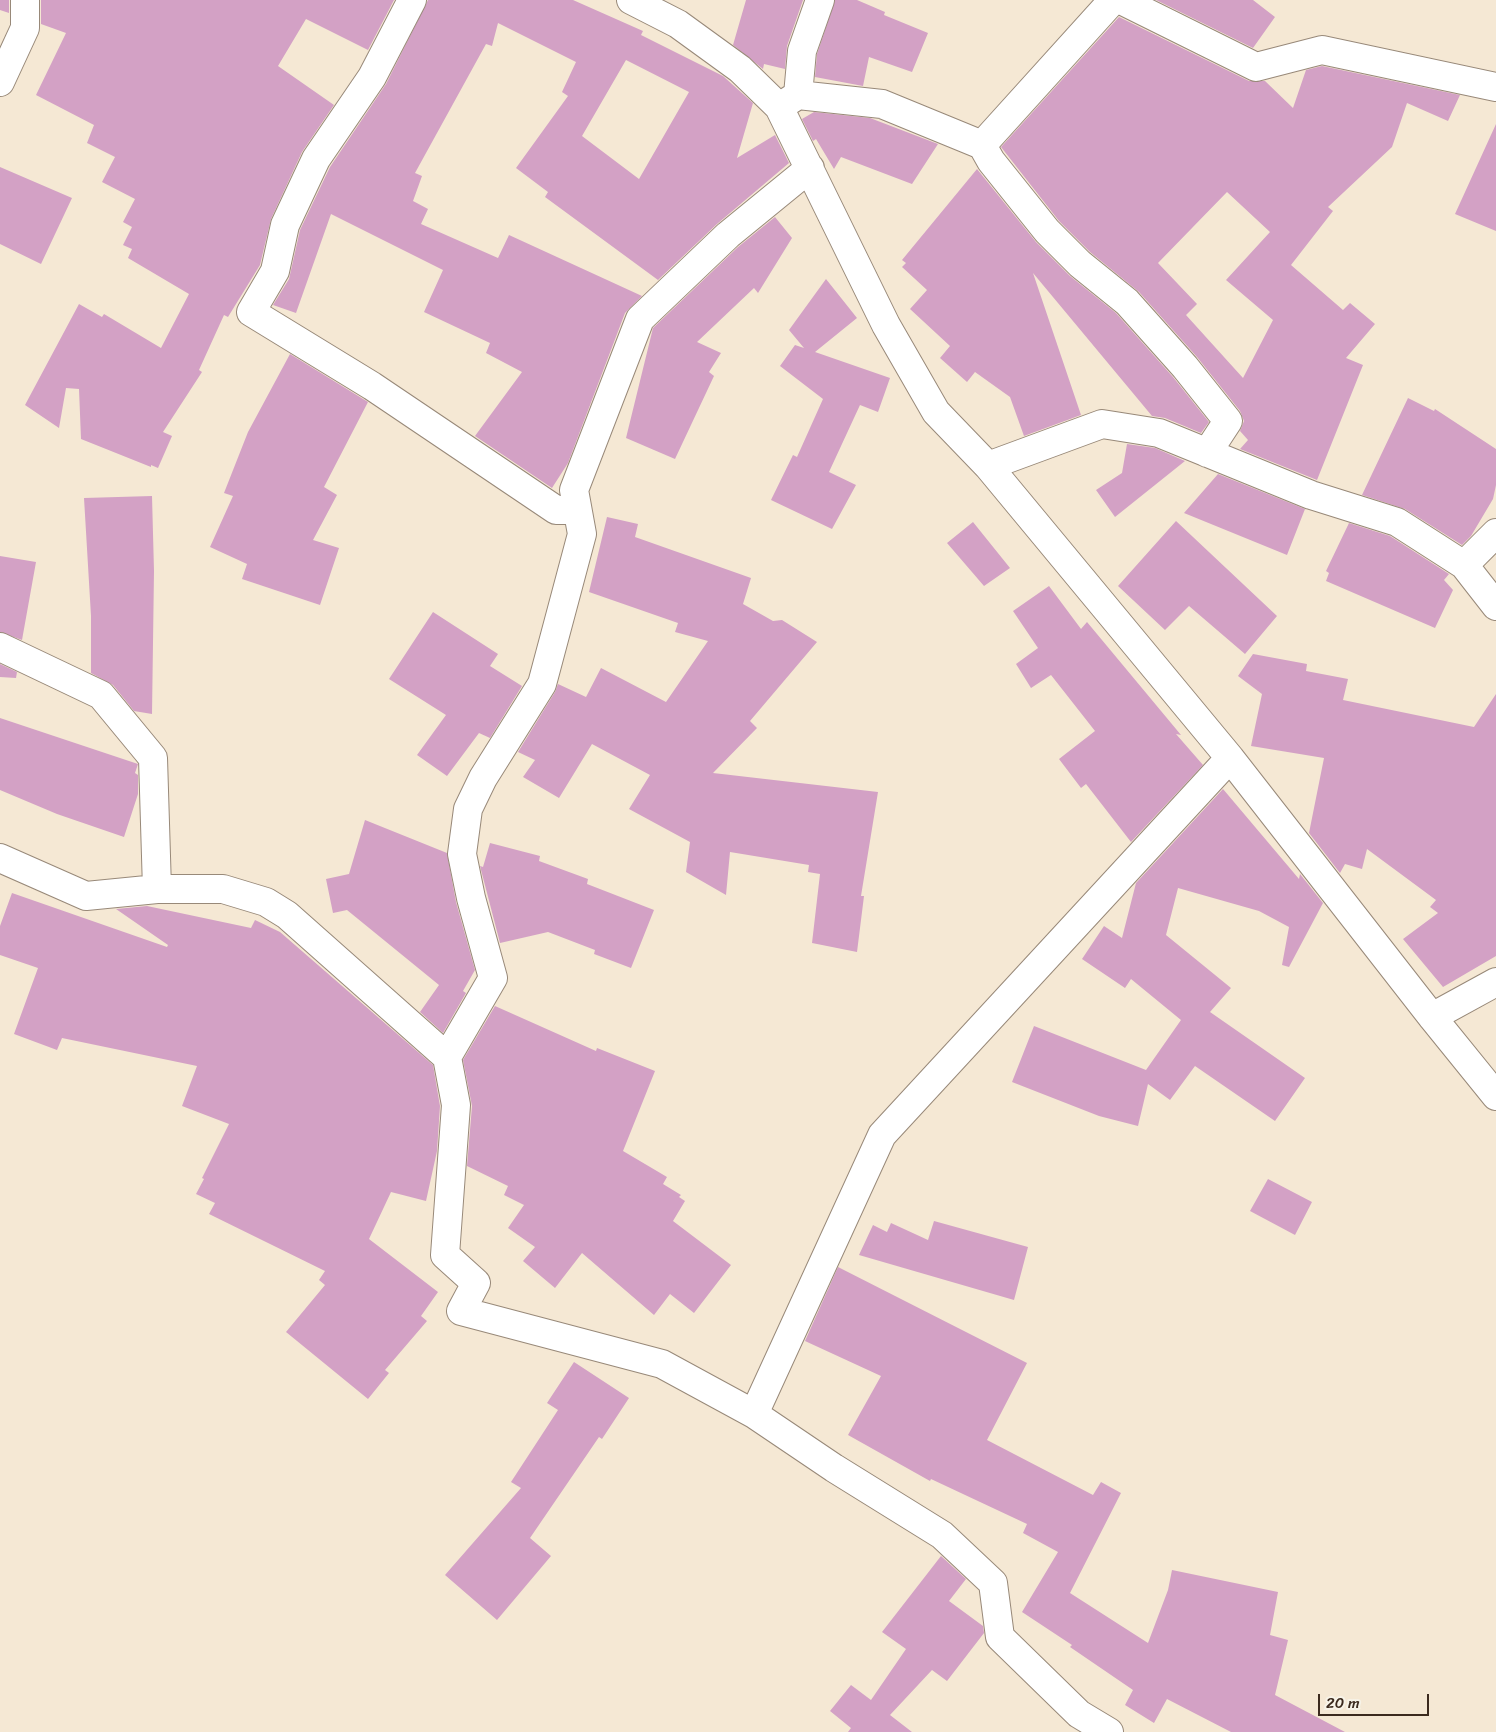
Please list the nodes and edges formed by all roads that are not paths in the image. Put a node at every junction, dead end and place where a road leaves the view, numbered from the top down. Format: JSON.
{"nodes":[{"id":1,"x":25,"y":0,"type":"edge"},
{"id":2,"x":412,"y":0,"type":"edge"},
{"id":3,"x":631,"y":0,"type":"edge"},
{"id":4,"x":820,"y":0,"type":"edge"},
{"id":5,"x":1113,"y":0,"type":"edge"},
{"id":6,"x":1121,"y":0,"type":"edge"},
{"id":7,"x":0,"y":82,"type":"edge"},
{"id":8,"x":1496,"y":87,"type":"edge"},
{"id":9,"x":788,"y":101,"type":"junction"},
{"id":10,"x":982,"y":145,"type":"junction"},
{"id":11,"x":810,"y":168,"type":"junction"},
{"id":12,"x":1207,"y":452,"type":"junction"},
{"id":13,"x":988,"y":466,"type":"junction"},
{"id":14,"x":577,"y":510,"type":"junction"},
{"id":15,"x":1496,"y":533,"type":"edge"},
{"id":16,"x":1464,"y":565,"type":"junction"},
{"id":17,"x":1496,"y":606,"type":"edge"},
{"id":18,"x":0,"y":647,"type":"edge"},
{"id":19,"x":1230,"y":758,"type":"junction"},
{"id":20,"x":0,"y":858,"type":"edge"},
{"id":21,"x":157,"y":889,"type":"junction"},
{"id":22,"x":1496,"y":982,"type":"edge"},
{"id":23,"x":1432,"y":1017,"type":"junction"},
{"id":24,"x":447,"y":1057,"type":"junction"},
{"id":25,"x":1496,"y":1096,"type":"edge"},
{"id":26,"x":754,"y":1414,"type":"junction"},
{"id":27,"x":1109,"y":1732,"type":"edge"}],
"edges":[{"from":1,"to":7,"type":"street"},
{"from":2,"to":14,"type":"street"},
{"from":3,"to":9,"type":"street"},
{"from":4,"to":9,"type":"street"},
{"from":5,"to":10,"type":"street"},
{"from":6,"to":8,"type":"street"},
{"from":9,"to":10,"type":"street"},
{"from":9,"to":11,"type":"street"},
{"from":10,"to":12,"type":"street"},
{"from":11,"to":13,"type":"street"},
{"from":11,"to":14,"type":"street"},
{"from":12,"to":13,"type":"street"},
{"from":12,"to":16,"type":"street"},
{"from":13,"to":19,"type":"street"},
{"from":14,"to":24,"type":"street"},
{"from":15,"to":16,"type":"street"},
{"from":16,"to":17,"type":"street"},
{"from":18,"to":21,"type":"street"},
{"from":19,"to":23,"type":"street"},
{"from":19,"to":26,"type":"street"},
{"from":20,"to":21,"type":"street"},
{"from":21,"to":24,"type":"street"},
{"from":22,"to":23,"type":"street"},
{"from":23,"to":25,"type":"street"},
{"from":24,"to":26,"type":"street"},
{"from":26,"to":27,"type":"street"}]}
